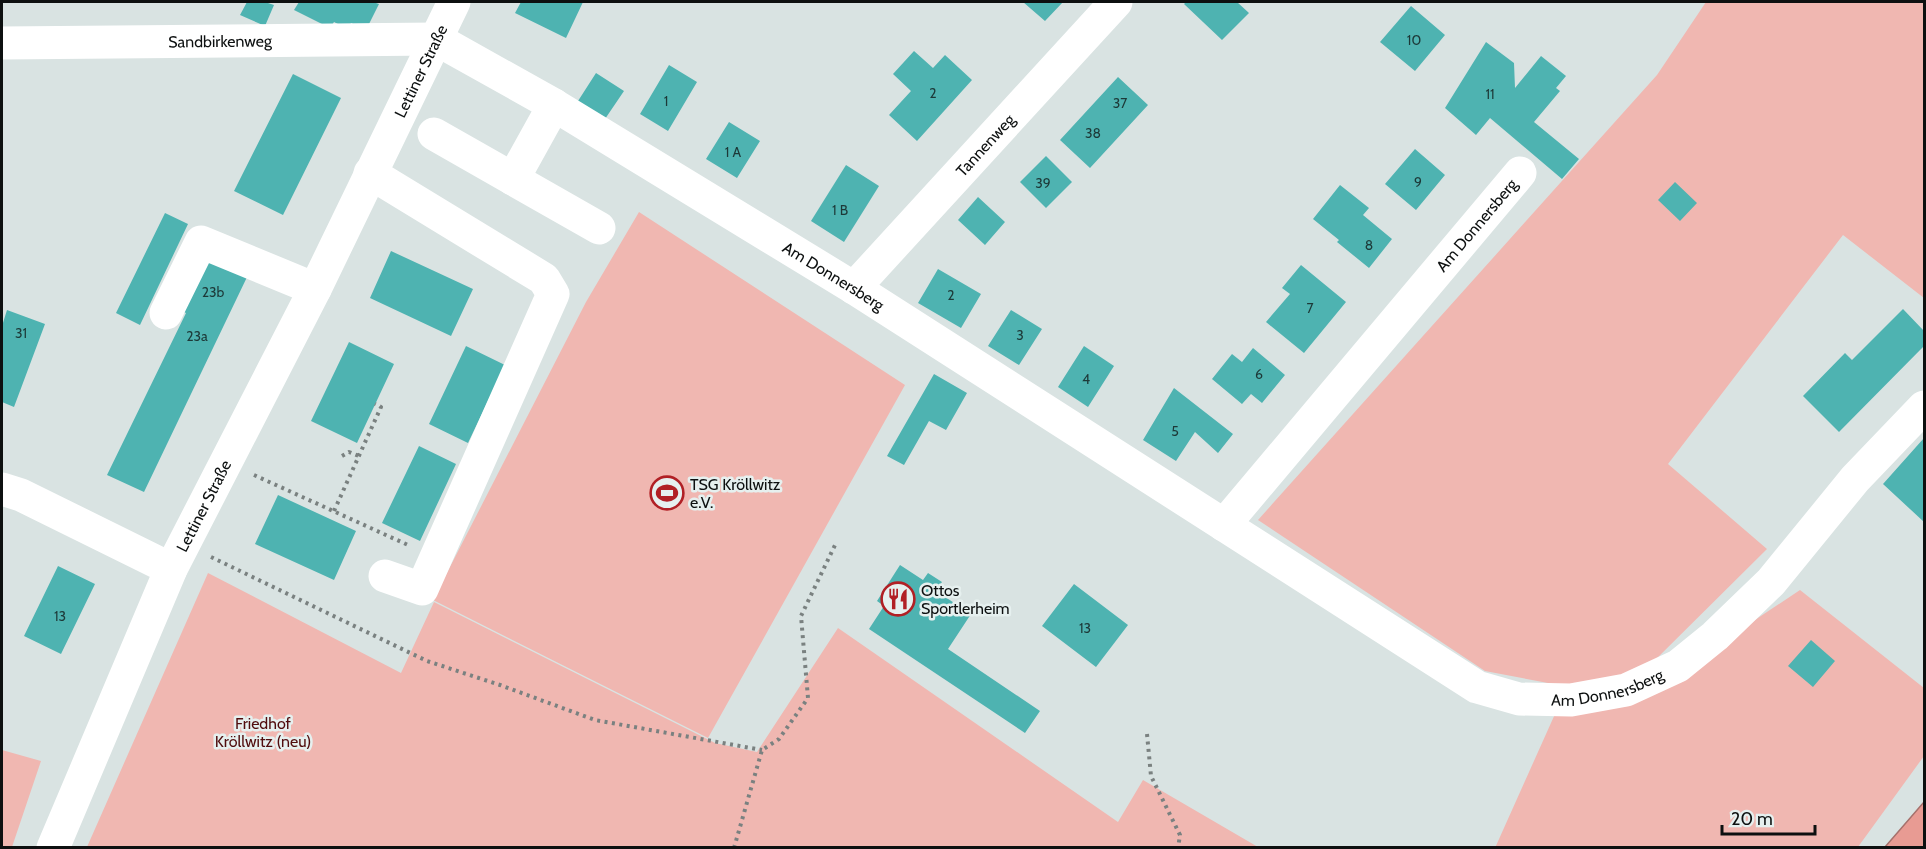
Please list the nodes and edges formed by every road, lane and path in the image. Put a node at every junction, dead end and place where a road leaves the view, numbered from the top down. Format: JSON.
{"nodes":[{"id":1,"x":454,"y":2,"type":"edge"},
{"id":2,"x":1116,"y":2,"type":"edge"},
{"id":3,"x":436,"y":39,"type":"junction"},
{"id":4,"x":2,"y":43,"type":"edge"},
{"id":5,"x":554,"y":105,"type":"junction"},
{"id":6,"x":434,"y":134,"type":"dead end"},
{"id":7,"x":370,"y":172,"type":"junction"},
{"id":8,"x":1520,"y":173,"type":"dead end"},
{"id":9,"x":513,"y":179,"type":"junction"},
{"id":10,"x":599,"y":228,"type":"dead end"},
{"id":11,"x":854,"y":288,"type":"junction"},
{"id":12,"x":315,"y":289,"type":"junction"},
{"id":13,"x":166,"y":313,"type":"dead end"},
{"id":14,"x":375,"y":404,"type":"dead end"},
{"id":15,"x":1924,"y":407,"type":"edge"},
{"id":16,"x":342,"y":456,"type":"dead end"},
{"id":17,"x":359,"y":456,"type":"junction"},
{"id":18,"x":226,"y":462,"type":"junction"},
{"id":19,"x":2,"y":489,"type":"edge"},
{"id":20,"x":334,"y":511,"type":"junction"},
{"id":21,"x":1224,"y":525,"type":"junction"},
{"id":22,"x":836,"y":543,"type":"dead end"},
{"id":23,"x":177,"y":557,"type":"junction"},
{"id":24,"x":436,"y":558,"type":"junction"},
{"id":25,"x":385,"y":576,"type":"dead end"},
{"id":26,"x":1147,"y":734,"type":"dead end"},
{"id":27,"x":762,"y":750,"type":"junction"},
{"id":28,"x":53,"y":848,"type":"edge"},
{"id":29,"x":734,"y":848,"type":"edge"},
{"id":30,"x":1178,"y":848,"type":"edge"}],
"edges":[{"from":1,"to":3,"type":"street","name":"Lettiner Straße"},
{"from":2,"to":11,"type":"street","name":"Tannenweg"},
{"from":3,"to":4,"type":"street","name":"Sandbirkenweg"},
{"from":3,"to":5,"type":"street","name":"Am Donnersberg"},
{"from":3,"to":7,"type":"street","name":"Lettiner Straße"},
{"from":5,"to":9,"type":"street"},
{"from":5,"to":11,"type":"street","name":"Am Donnersberg"},
{"from":6,"to":9,"type":"street"},
{"from":7,"to":12,"type":"street","name":"Lettiner Straße"},
{"from":7,"to":24,"type":"street"},
{"from":8,"to":21,"type":"street","name":"Am Donnersberg"},
{"from":9,"to":10,"type":"street"},
{"from":11,"to":21,"type":"street","name":"Am Donnersberg"},
{"from":12,"to":13,"type":"street"},
{"from":12,"to":18,"type":"street","name":"Lettiner Straße"},
{"from":14,"to":17,"type":"path"},
{"from":15,"to":21,"type":"street","name":"Am Donnersberg"},
{"from":16,"to":17,"type":"path"},
{"from":17,"to":20,"type":"path"},
{"from":18,"to":20,"type":"path"},
{"from":18,"to":23,"type":"street","name":"Lettiner Straße"},
{"from":19,"to":23,"type":"street"},
{"from":20,"to":24,"type":"path"},
{"from":22,"to":27,"type":"path"},
{"from":23,"to":27,"type":"path"},
{"from":23,"to":28,"type":"street","name":"Lettiner Straße"},
{"from":24,"to":25,"type":"street"},
{"from":26,"to":30,"type":"path"},
{"from":27,"to":29,"type":"path"}]}
